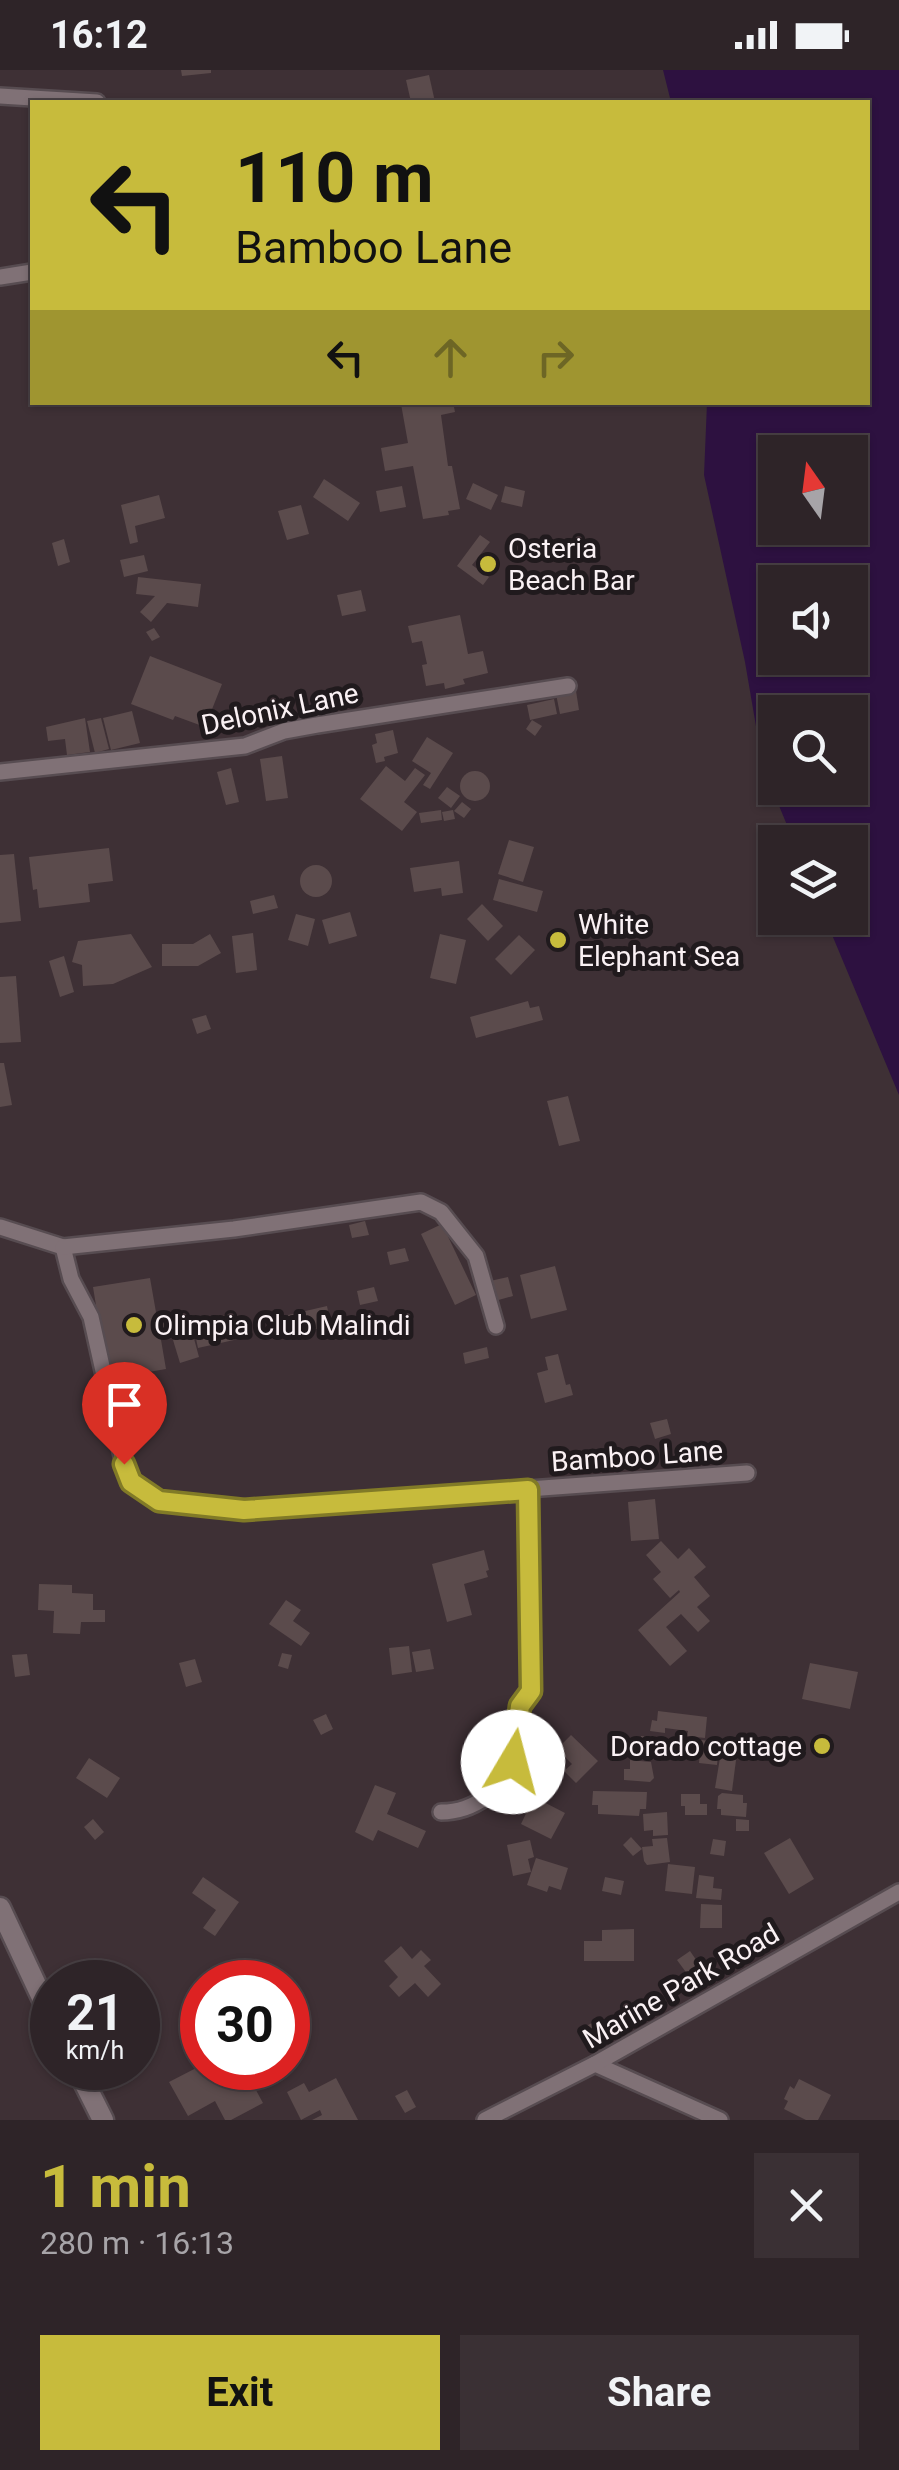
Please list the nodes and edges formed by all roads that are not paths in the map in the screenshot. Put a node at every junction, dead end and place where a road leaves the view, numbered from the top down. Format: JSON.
{"nodes":[{"id":1,"x":0,"y":96,"type":"edge"},
{"id":2,"x":64,"y":100,"type":"edge"},
{"id":3,"x":30,"y":272,"type":"edge"},
{"id":4,"x":0,"y":276,"type":"edge"},
{"id":5,"x":568,"y":686,"type":"dead end"},
{"id":6,"x":0,"y":772,"type":"edge"},
{"id":7,"x":0,"y":1227,"type":"edge"},
{"id":8,"x":63,"y":1247,"type":"junction"},
{"id":9,"x":496,"y":1326,"type":"dead end"},
{"id":10,"x":747,"y":1473,"type":"dead end"},
{"id":11,"x":528,"y":1490,"type":"junction"},
{"id":12,"x":442,"y":1812,"type":"dead end"},
{"id":13,"x":899,"y":1892,"type":"edge"},
{"id":14,"x":0,"y":1908,"type":"edge"},
{"id":15,"x":30,"y":1972,"type":"edge"},
{"id":16,"x":595,"y":2064,"type":"junction"},
{"id":17,"x":88,"y":2090,"type":"edge"},
{"id":18,"x":103,"y":2120,"type":"edge"},
{"id":19,"x":485,"y":2120,"type":"edge"},
{"id":20,"x":720,"y":2120,"type":"edge"}],
"edges":[{"from":1,"to":2,"type":"street"},
{"from":3,"to":4,"type":"street"},
{"from":5,"to":6,"type":"street","name":"Delonix Lane"},
{"from":7,"to":8,"type":"street"},
{"from":8,"to":9,"type":"street"},
{"from":8,"to":11,"type":"street","name":"Bamboo Lane"},
{"from":10,"to":11,"type":"street","name":"Bamboo Lane"},
{"from":11,"to":12,"type":"street"},
{"from":13,"to":16,"type":"street","name":"Marine Park Road"},
{"from":14,"to":15,"type":"street"},
{"from":16,"to":19,"type":"street","name":"Marine Park Road"},
{"from":16,"to":20,"type":"street"},
{"from":17,"to":18,"type":"street"}]}
